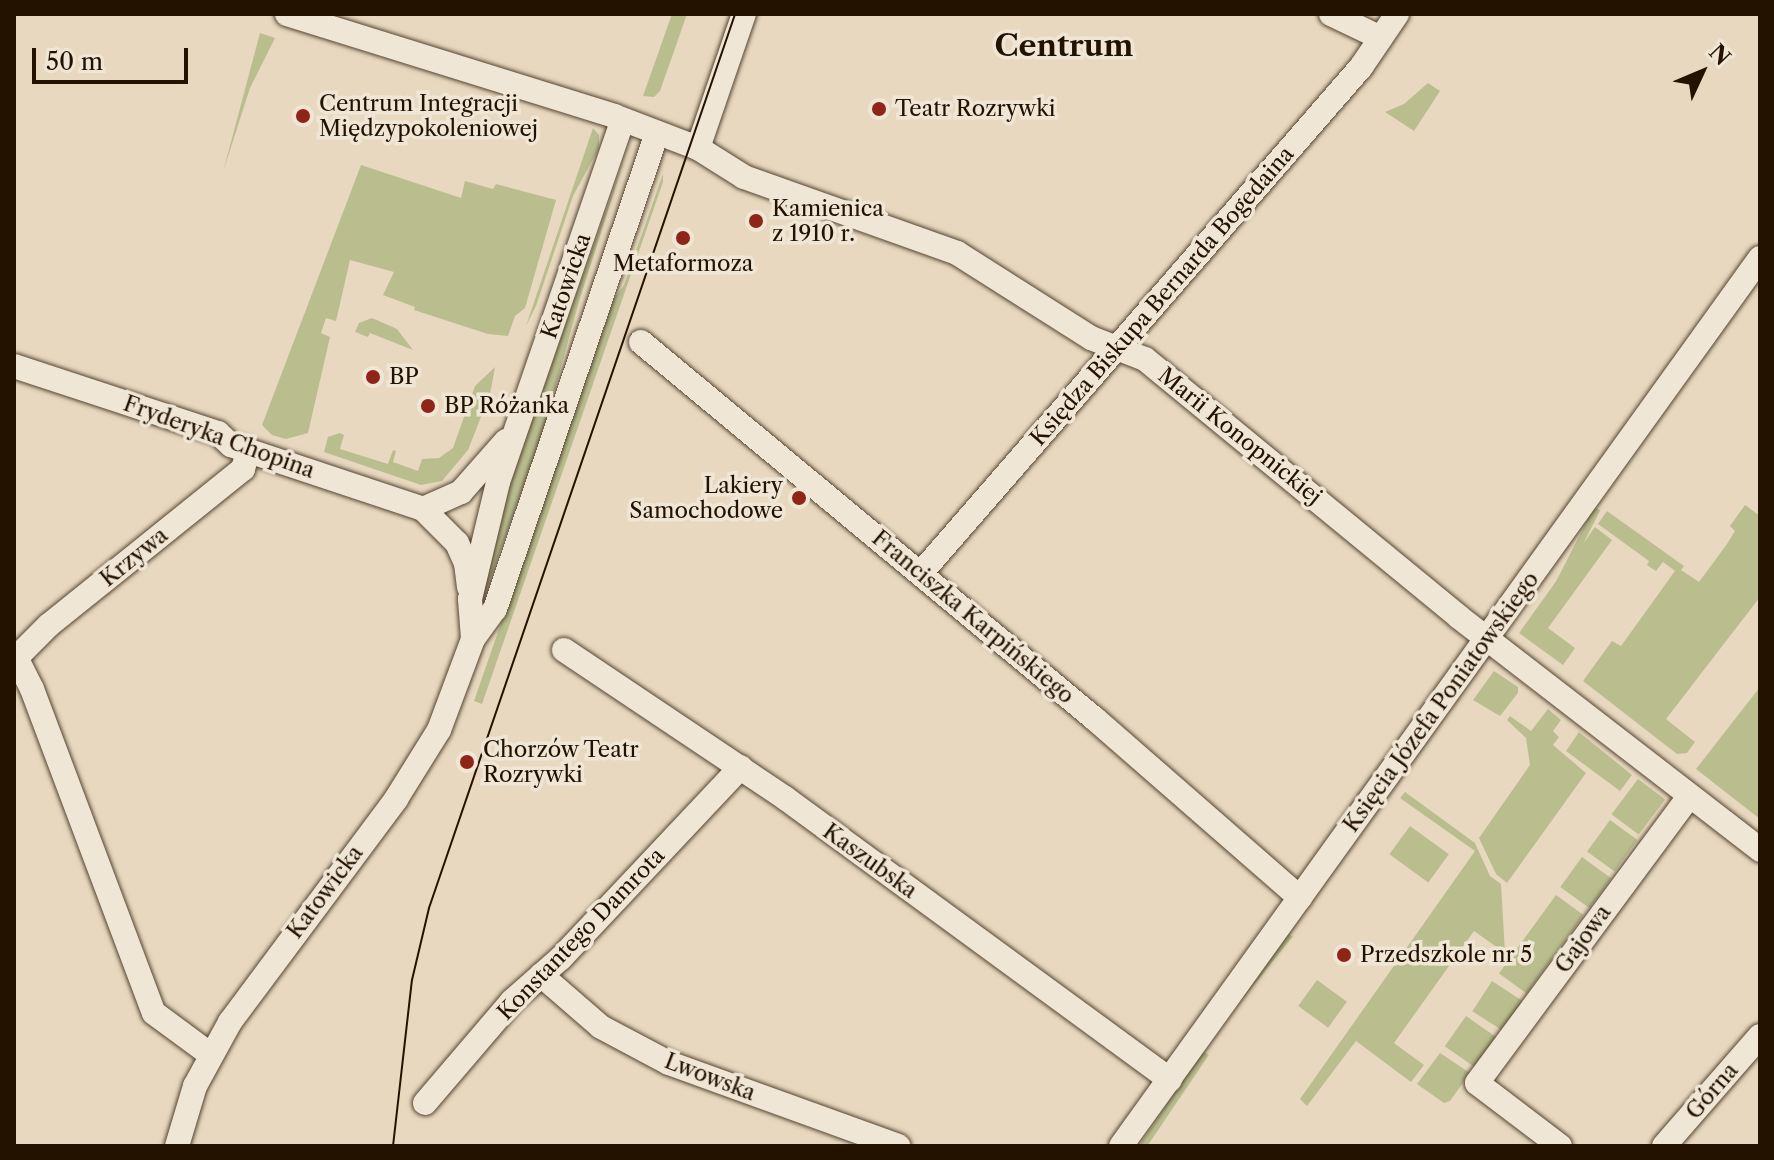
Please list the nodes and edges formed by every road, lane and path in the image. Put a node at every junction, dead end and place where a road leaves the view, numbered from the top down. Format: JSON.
{"nodes":[{"id":1,"x":287,"y":14,"type":"edge"},
{"id":2,"x":744,"y":14,"type":"edge"},
{"id":3,"x":1331,"y":14,"type":"edge"},
{"id":4,"x":1397,"y":14,"type":"edge"},
{"id":5,"x":1381,"y":38,"type":"junction"},
{"id":6,"x":623,"y":120,"type":"junction"},
{"id":7,"x":657,"y":133,"type":"junction"},
{"id":8,"x":698,"y":148,"type":"junction"},
{"id":9,"x":1760,"y":258,"type":"edge"},
{"id":10,"x":641,"y":342,"type":"dead end"},
{"id":11,"x":1114,"y":349,"type":"junction"},
{"id":12,"x":14,"y":366,"type":"edge"},
{"id":13,"x":516,"y":431,"type":"junction"},
{"id":14,"x":248,"y":451,"type":"junction"},
{"id":15,"x":423,"y":509,"type":"junction"},
{"id":16,"x":921,"y":573,"type":"junction"},
{"id":17,"x":470,"y":599,"type":"junction"},
{"id":18,"x":1487,"y":638,"type":"junction"},
{"id":19,"x":473,"y":639,"type":"junction"},
{"id":20,"x":564,"y":650,"type":"dead end"},
{"id":21,"x":15,"y":657,"type":"edge"},
{"id":22,"x":741,"y":767,"type":"junction"},
{"id":23,"x":1689,"y":796,"type":"junction"},
{"id":24,"x":1760,"y":850,"type":"edge"},
{"id":25,"x":1300,"y":898,"type":"junction"},
{"id":26,"x":541,"y":975,"type":"junction"},
{"id":27,"x":1760,"y":1036,"type":"edge"},
{"id":28,"x":211,"y":1055,"type":"junction"},
{"id":29,"x":1170,"y":1080,"type":"junction"},
{"id":30,"x":425,"y":1103,"type":"dead end"},
{"id":31,"x":177,"y":1146,"type":"edge"},
{"id":32,"x":898,"y":1146,"type":"edge"},
{"id":33,"x":1121,"y":1146,"type":"edge"},
{"id":34,"x":1560,"y":1146,"type":"edge"},
{"id":35,"x":1664,"y":1146,"type":"edge"}],
"edges":[{"from":1,"to":6,"type":"street","name":"Marii Konopnickiej"},
{"from":2,"to":8,"type":"street"},
{"from":3,"to":5,"type":"street"},
{"from":4,"to":5,"type":"street","name":"Księdza Biskupa Bernarda Bogedaina"},
{"from":5,"to":11,"type":"street","name":"Księdza Biskupa Bernarda Bogedaina"},
{"from":6,"to":7,"type":"street","name":"Marii Konopnickiej"},
{"from":6,"to":13,"type":"street","name":"Katowicka"},
{"from":7,"to":8,"type":"street","name":"Marii Konopnickiej"},
{"from":7,"to":19,"type":"street","name":"Katowicka"},
{"from":8,"to":11,"type":"street","name":"Marii Konopnickiej"},
{"from":9,"to":18,"type":"street","name":"Księcia Józefa Poniatowskiego"},
{"from":10,"to":16,"type":"street","name":"Franciszka Karpińskiego"},
{"from":11,"to":16,"type":"street","name":"Księdza Biskupa Bernarda Bogedaina"},
{"from":11,"to":18,"type":"street","name":"Marii Konopnickiej"},
{"from":12,"to":14,"type":"street","name":"Fryderyka Chopina"},
{"from":13,"to":15,"type":"street"},
{"from":13,"to":17,"type":"street","name":"Katowicka"},
{"from":14,"to":15,"type":"street","name":"Fryderyka Chopina"},
{"from":14,"to":21,"type":"street","name":"Krzywa"},
{"from":15,"to":17,"type":"street"},
{"from":16,"to":25,"type":"street","name":"Franciszka Karpińskiego"},
{"from":17,"to":19,"type":"street","name":"Katowicka"},
{"from":18,"to":23,"type":"street","name":"Marii Konopnickiej"},
{"from":18,"to":25,"type":"street","name":"Księcia Józefa Poniatowskiego"},
{"from":19,"to":28,"type":"street","name":"Katowicka"},
{"from":20,"to":22,"type":"street","name":"Kaszubska"},
{"from":21,"to":28,"type":"street"},
{"from":22,"to":26,"type":"street","name":"Konstantego Damrota"},
{"from":22,"to":29,"type":"street","name":"Kaszubska"},
{"from":23,"to":24,"type":"street","name":"Marii Konopnickiej"},
{"from":23,"to":34,"type":"street","name":"Gajowa"},
{"from":25,"to":29,"type":"street","name":"Księcia Józefa Poniatowskiego"},
{"from":26,"to":30,"type":"street","name":"Konstantego Damrota"},
{"from":26,"to":32,"type":"street","name":"Lwowska"},
{"from":27,"to":35,"type":"street","name":"Górna"},
{"from":28,"to":31,"type":"street","name":"Katowicka"},
{"from":29,"to":33,"type":"street","name":"Księcia Józefa Poniatowskiego"}]}
